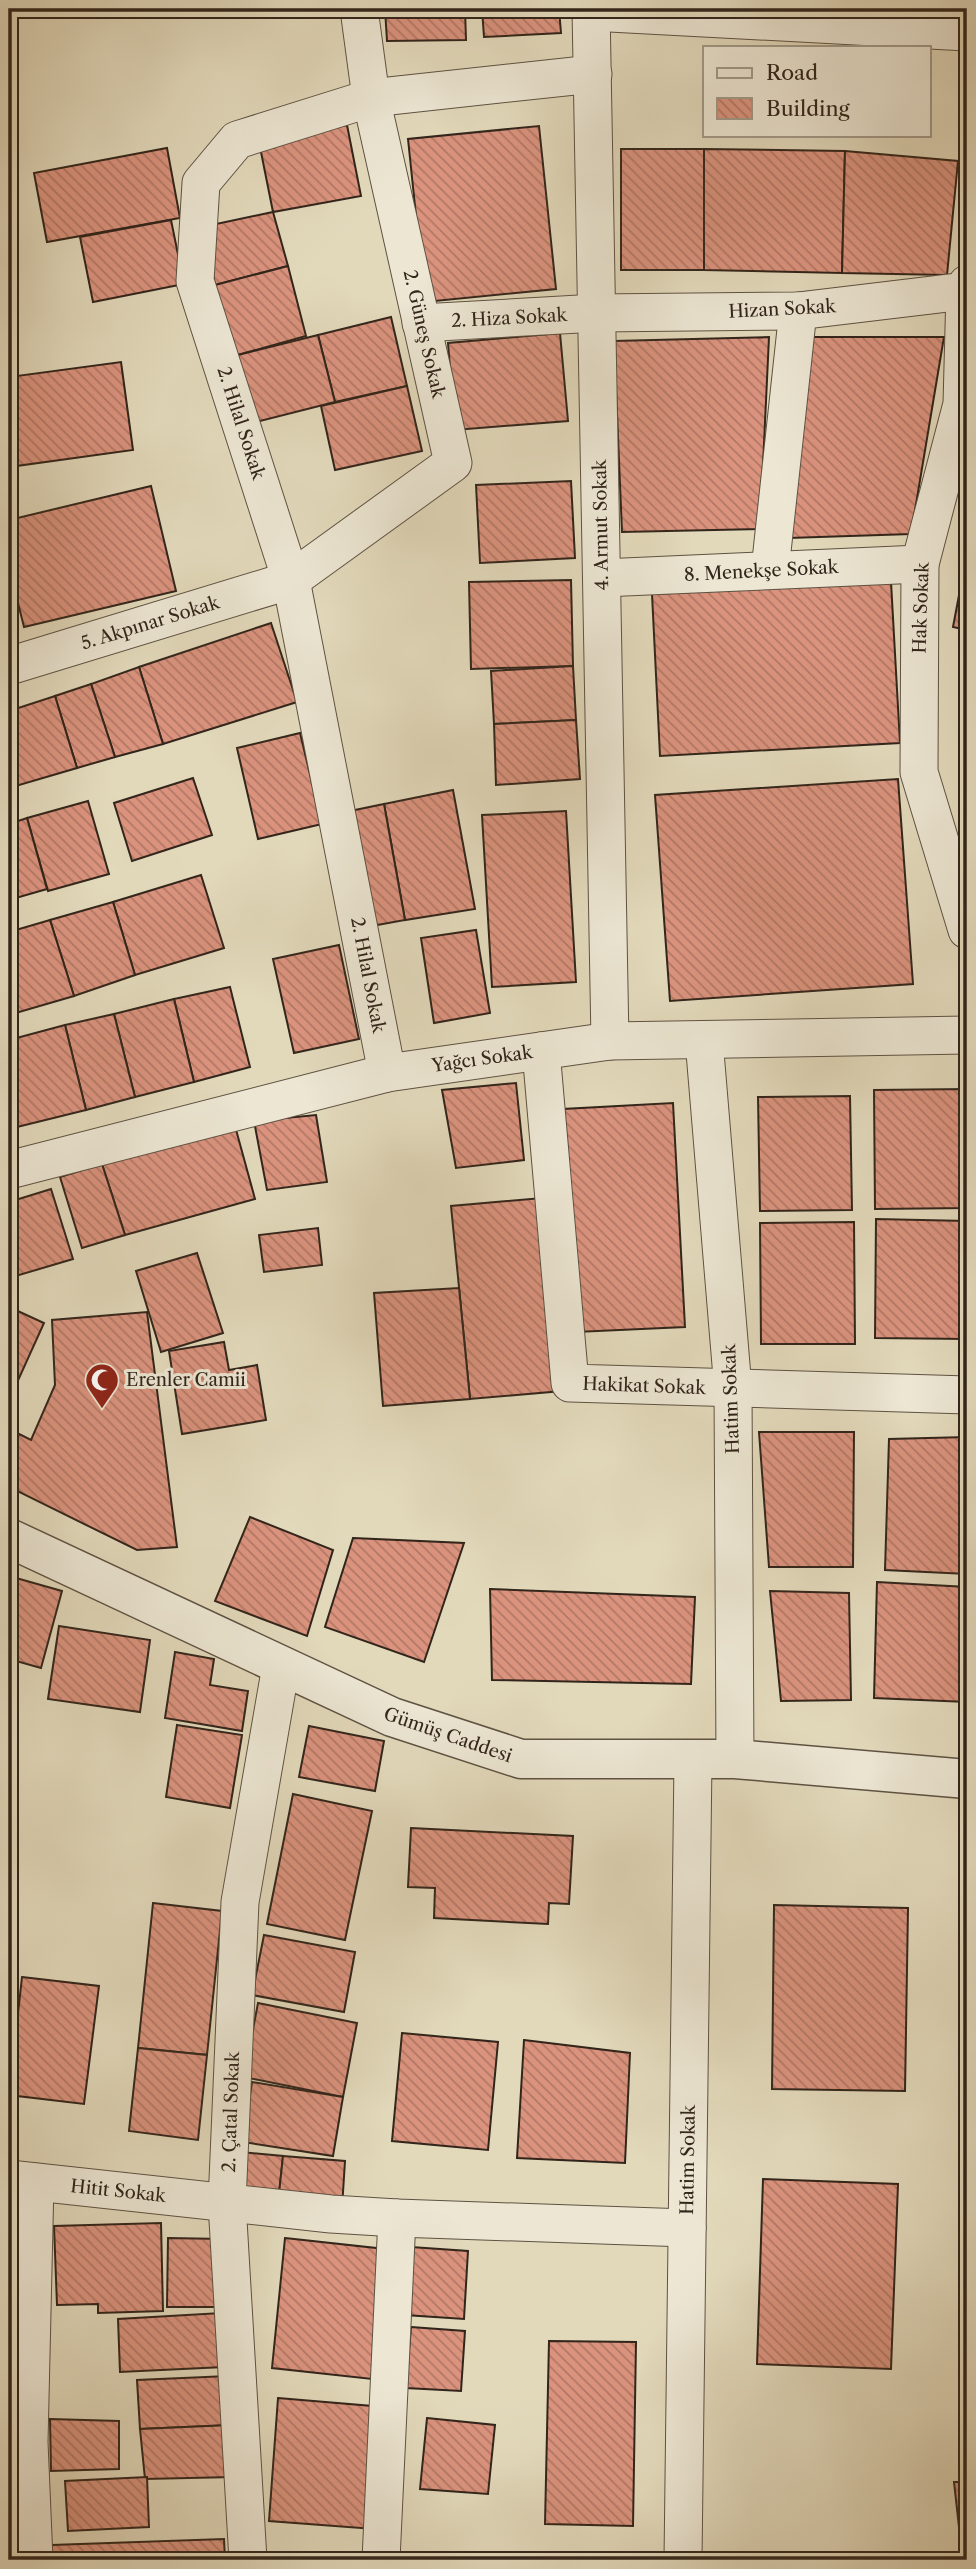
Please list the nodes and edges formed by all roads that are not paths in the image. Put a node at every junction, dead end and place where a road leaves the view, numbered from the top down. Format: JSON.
{"nodes":[{"id":1,"x":359,"y":9,"type":"edge"},
{"id":2,"x":591,"y":10,"type":"edge"},
{"id":3,"x":967,"y":32,"type":"edge"},
{"id":4,"x":593,"y":74,"type":"junction"},
{"id":5,"x":371,"y":98,"type":"junction"},
{"id":6,"x":966,"y":287,"type":"edge"},
{"id":7,"x":798,"y":311,"type":"junction"},
{"id":8,"x":597,"y":313,"type":"junction"},
{"id":9,"x":421,"y":323,"type":"junction"},
{"id":10,"x":964,"y":404,"type":"edge"},
{"id":11,"x":920,"y":564,"type":"junction"},
{"id":12,"x":771,"y":570,"type":"junction"},
{"id":13,"x":602,"y":578,"type":"junction"},
{"id":14,"x":291,"y":580,"type":"junction"},
{"id":15,"x":9,"y":666,"type":"edge"},
{"id":16,"x":967,"y":930,"type":"edge"},
{"id":17,"x":967,"y":1035,"type":"edge"},
{"id":18,"x":704,"y":1040,"type":"junction"},
{"id":19,"x":611,"y":1041,"type":"junction"},
{"id":20,"x":541,"y":1051,"type":"junction"},
{"id":21,"x":387,"y":1073,"type":"junction"},
{"id":22,"x":9,"y":1170,"type":"edge"},
{"id":23,"x":733,"y":1389,"type":"junction"},
{"id":24,"x":967,"y":1395,"type":"edge"},
{"id":25,"x":9,"y":1538,"type":"edge"},
{"id":26,"x":281,"y":1666,"type":"junction"},
{"id":27,"x":735,"y":1759,"type":"junction"},
{"id":28,"x":693,"y":1760,"type":"junction"},
{"id":29,"x":967,"y":1779,"type":"edge"},
{"id":30,"x":22,"y":2180,"type":"edge"},
{"id":31,"x":227,"y":2203,"type":"junction"},
{"id":32,"x":397,"y":2218,"type":"junction"},
{"id":33,"x":687,"y":2228,"type":"junction"},
{"id":34,"x":34,"y":2560,"type":"edge"},
{"id":35,"x":248,"y":2560,"type":"edge"},
{"id":36,"x":381,"y":2560,"type":"edge"},
{"id":37,"x":683,"y":2560,"type":"edge"}],
"edges":[{"from":1,"to":5,"type":"street","name":"2. Güneş Sokak"},
{"from":2,"to":3,"type":"street"},
{"from":2,"to":4,"type":"street","name":"4. Armut Sokak"},
{"from":4,"to":5,"type":"street","name":"2. Hilal Sokak"},
{"from":4,"to":8,"type":"street","name":"4. Armut Sokak"},
{"from":5,"to":9,"type":"street","name":"2. Güneş Sokak"},
{"from":5,"to":14,"type":"street","name":"2. Hilal Sokak"},
{"from":6,"to":7,"type":"street","name":"Hizan Sokak"},
{"from":6,"to":10,"type":"street","name":"Hak Sokak"},
{"from":7,"to":8,"type":"street","name":"Hizan Sokak"},
{"from":7,"to":12,"type":"street"},
{"from":8,"to":9,"type":"street","name":"2. Hiza Sokak"},
{"from":8,"to":13,"type":"street","name":"4. Armut Sokak"},
{"from":9,"to":14,"type":"street","name":"2. Güneş Sokak"},
{"from":10,"to":11,"type":"street","name":"Hak Sokak"},
{"from":11,"to":12,"type":"street","name":"8. Menekşe Sokak"},
{"from":11,"to":16,"type":"street","name":"Hak Sokak"},
{"from":12,"to":13,"type":"street","name":"8. Menekşe Sokak"},
{"from":13,"to":19,"type":"street","name":"4. Armut Sokak"},
{"from":14,"to":15,"type":"street","name":"5. Akpınar Sokak"},
{"from":14,"to":21,"type":"street","name":"2. Hilal Sokak"},
{"from":17,"to":18,"type":"street","name":"Yağcı Sokak"},
{"from":18,"to":19,"type":"street","name":"Yağcı Sokak"},
{"from":18,"to":23,"type":"street","name":"Hatim Sokak"},
{"from":19,"to":20,"type":"street","name":"Yağcı Sokak"},
{"from":20,"to":21,"type":"street","name":"Yağcı Sokak"},
{"from":20,"to":23,"type":"street","name":"Hakikat Sokak"},
{"from":21,"to":22,"type":"street","name":"Yağcı Sokak"},
{"from":23,"to":24,"type":"street","name":"Hakikat Sokak"},
{"from":23,"to":27,"type":"street","name":"Hatim Sokak"},
{"from":25,"to":26,"type":"street","name":"Gümüş Caddesi"},
{"from":26,"to":28,"type":"street","name":"Gümüş Caddesi"},
{"from":26,"to":31,"type":"street","name":"2. Çatal Sokak"},
{"from":27,"to":28,"type":"street","name":"Gümüş Caddesi"},
{"from":27,"to":29,"type":"street","name":"Gümüş Caddesi"},
{"from":28,"to":33,"type":"street","name":"Hatim Sokak"},
{"from":30,"to":31,"type":"street","name":"Hitit Sokak"},
{"from":30,"to":34,"type":"street"},
{"from":31,"to":32,"type":"street","name":"Hitit Sokak"},
{"from":31,"to":35,"type":"street","name":"2. Çatal Sokak"},
{"from":32,"to":33,"type":"street","name":"Hitit Sokak"},
{"from":32,"to":36,"type":"street"},
{"from":33,"to":37,"type":"street","name":"Hatim Sokak"}]}
